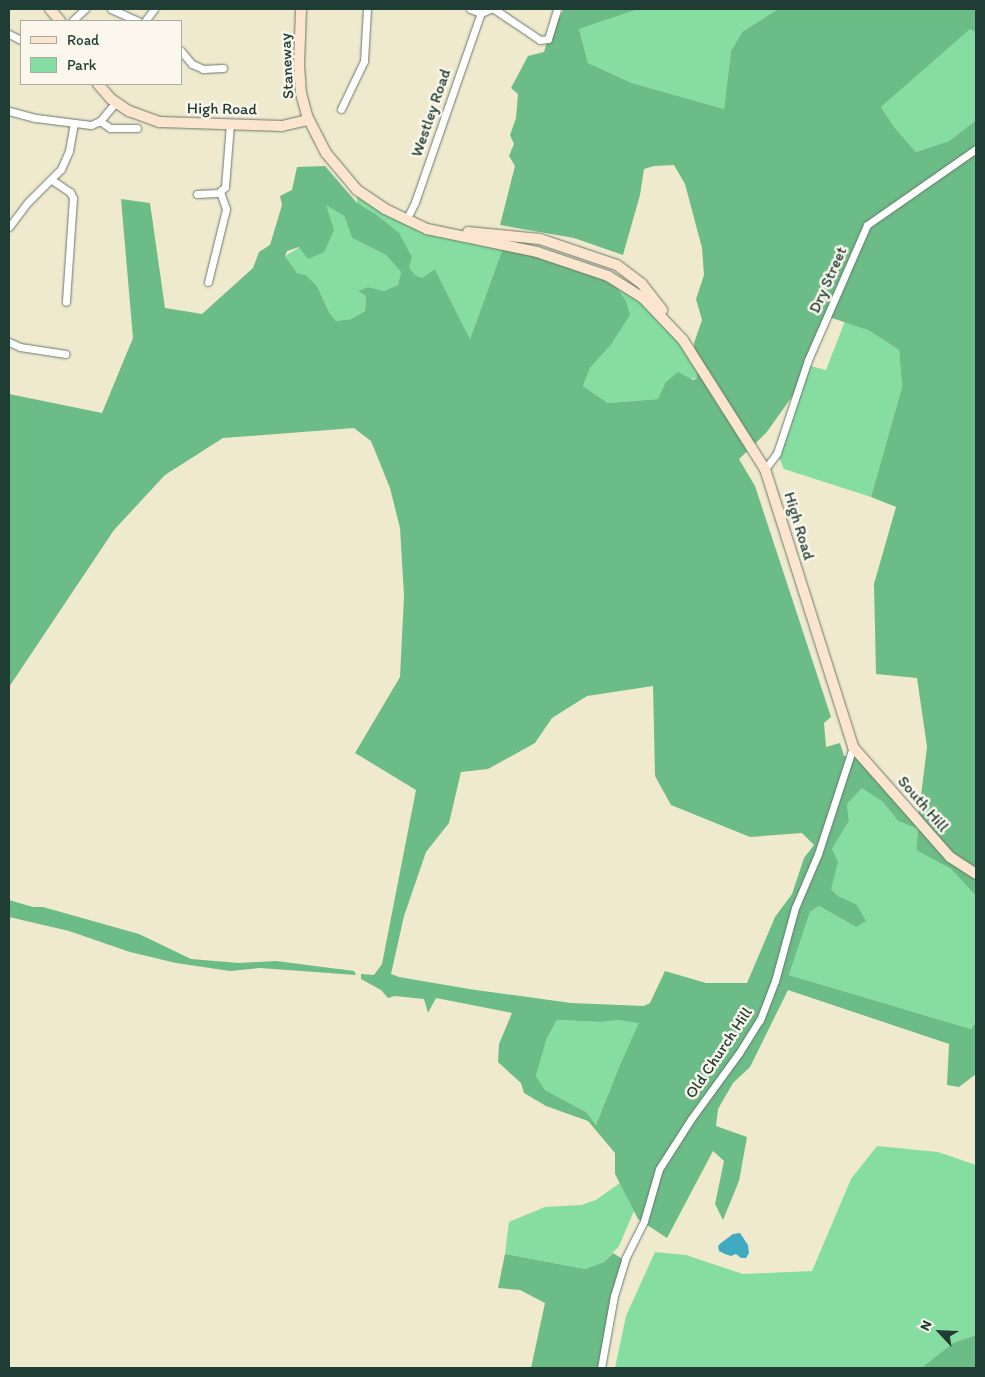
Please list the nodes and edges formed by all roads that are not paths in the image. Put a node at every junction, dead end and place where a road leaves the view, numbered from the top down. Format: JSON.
{"nodes":[{"id":1,"x":50,"y":9,"type":"edge"},
{"id":2,"x":85,"y":9,"type":"edge"},
{"id":3,"x":110,"y":9,"type":"edge"},
{"id":4,"x":154,"y":9,"type":"edge"},
{"id":5,"x":301,"y":9,"type":"edge"},
{"id":6,"x":367,"y":9,"type":"edge"},
{"id":7,"x":470,"y":9,"type":"edge"},
{"id":8,"x":492,"y":9,"type":"edge"},
{"id":9,"x":557,"y":9,"type":"edge"},
{"id":10,"x":481,"y":13,"type":"junction"},
{"id":11,"x":59,"y":20,"type":"edge"},
{"id":12,"x":73,"y":20,"type":"edge"},
{"id":13,"x":136,"y":20,"type":"edge"},
{"id":14,"x":146,"y":20,"type":"edge"},
{"id":15,"x":182,"y":52,"type":"edge"},
{"id":16,"x":222,"y":68,"type":"dead end"},
{"id":17,"x":99,"y":85,"type":"edge"},
{"id":18,"x":116,"y":102,"type":"junction"},
{"id":19,"x":341,"y":109,"type":"dead end"},
{"id":20,"x":9,"y":111,"type":"edge"},
{"id":21,"x":308,"y":120,"type":"junction"},
{"id":22,"x":100,"y":121,"type":"junction"},
{"id":23,"x":230,"y":123,"type":"junction"},
{"id":24,"x":74,"y":124,"type":"junction"},
{"id":25,"x":137,"y":128,"type":"dead end"},
{"id":26,"x":976,"y":148,"type":"edge"},
{"id":27,"x":52,"y":180,"type":"junction"},
{"id":28,"x":220,"y":192,"type":"junction"},
{"id":29,"x":197,"y":194,"type":"dead end"},
{"id":30,"x":406,"y":220,"type":"junction"},
{"id":31,"x":9,"y":227,"type":"edge"},
{"id":32,"x":208,"y":282,"type":"dead end"},
{"id":33,"x":66,"y":302,"type":"dead end"},
{"id":34,"x":676,"y":332,"type":"junction"},
{"id":35,"x":9,"y":342,"type":"edge"},
{"id":36,"x":66,"y":354,"type":"dead end"},
{"id":37,"x":765,"y":470,"type":"junction"},
{"id":38,"x":853,"y":747,"type":"junction"},
{"id":39,"x":976,"y":874,"type":"edge"},
{"id":40,"x":601,"y":1368,"type":"edge"}],
"edges":[{"from":1,"to":11,"type":"main road"},
{"from":2,"to":12,"type":"street"},
{"from":3,"to":13,"type":"street"},
{"from":4,"to":14,"type":"street"},
{"from":5,"to":21,"type":"main road","name":"Staneway"},
{"from":6,"to":19,"type":"street"},
{"from":7,"to":10,"type":"street"},
{"from":8,"to":9,"type":"street"},
{"from":8,"to":10,"type":"street"},
{"from":10,"to":30,"type":"street","name":"Westley Road"},
{"from":15,"to":16,"type":"street"},
{"from":17,"to":18,"type":"main road","name":"High Road"},
{"from":18,"to":22,"type":"street"},
{"from":18,"to":23,"type":"main road","name":"High Road"},
{"from":20,"to":24,"type":"street"},
{"from":21,"to":23,"type":"main road","name":"High Road"},
{"from":21,"to":30,"type":"main road","name":"High Road"},
{"from":22,"to":24,"type":"street"},
{"from":22,"to":25,"type":"street"},
{"from":23,"to":28,"type":"street"},
{"from":24,"to":27,"type":"street"},
{"from":26,"to":37,"type":"street","name":"Dry Street"},
{"from":27,"to":31,"type":"street"},
{"from":27,"to":33,"type":"street"},
{"from":28,"to":29,"type":"street"},
{"from":28,"to":32,"type":"street"},
{"from":30,"to":34,"type":"main road","name":"High Road"},
{"from":30,"to":34,"type":"main road","name":"High Road"},
{"from":34,"to":37,"type":"main road","name":"High Road"},
{"from":35,"to":36,"type":"street"},
{"from":37,"to":38,"type":"main road","name":"High Road"},
{"from":38,"to":39,"type":"main road","name":"South Hill"},
{"from":38,"to":40,"type":"street","name":"Old Church Hill"}]}
